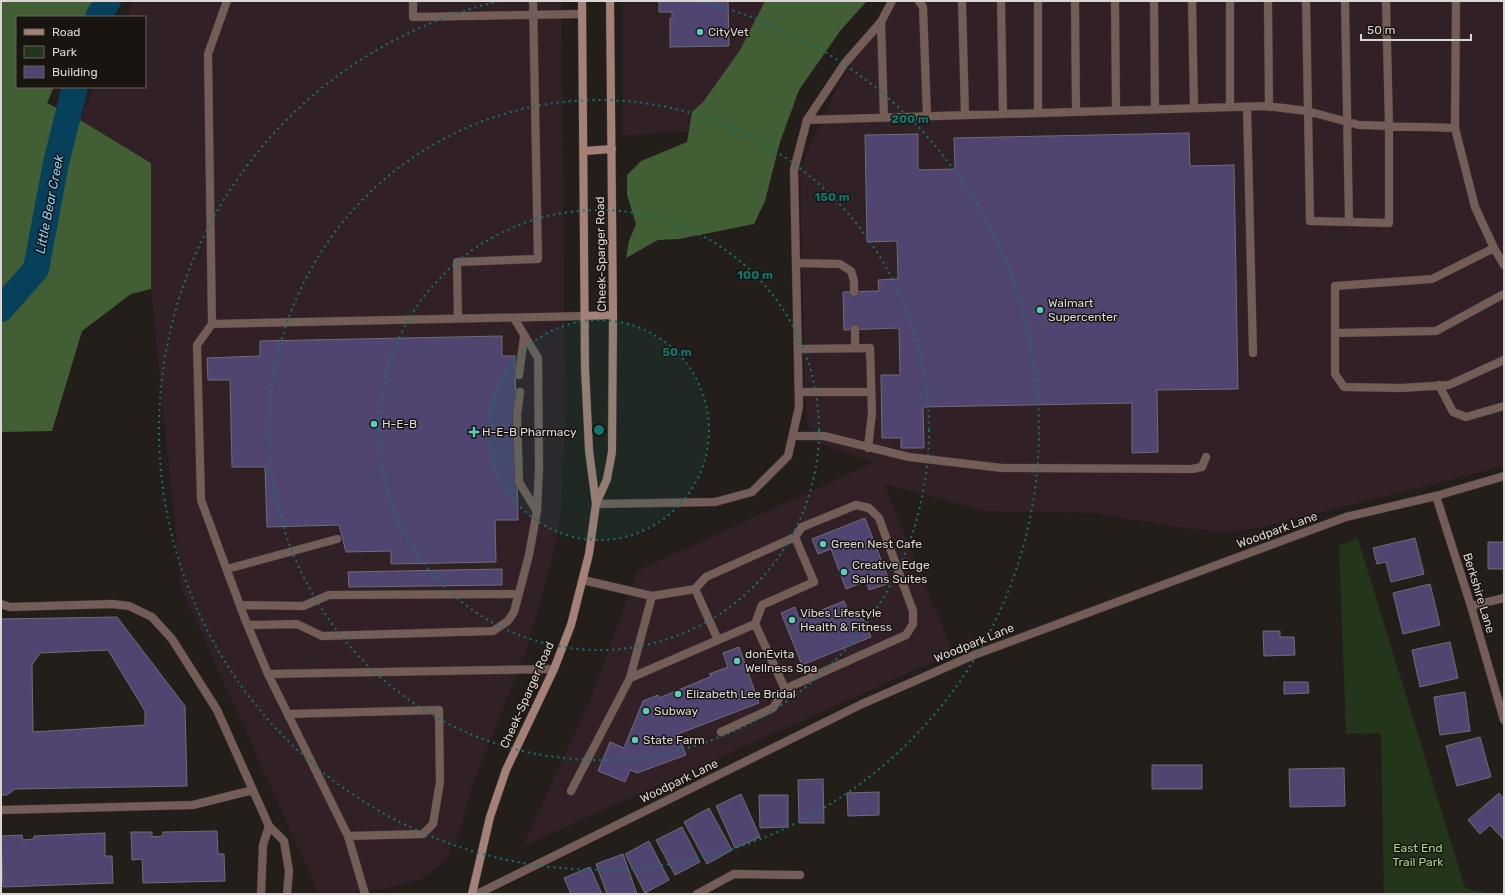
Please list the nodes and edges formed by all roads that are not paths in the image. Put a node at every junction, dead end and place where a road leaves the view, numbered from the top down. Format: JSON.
{"nodes":[{"id":1,"x":227,"y":1,"type":"edge"},
{"id":2,"x":413,"y":1,"type":"edge"},
{"id":3,"x":533,"y":1,"type":"edge"},
{"id":4,"x":582,"y":1,"type":"edge"},
{"id":5,"x":610,"y":1,"type":"edge"},
{"id":6,"x":892,"y":1,"type":"edge"},
{"id":7,"x":920,"y":1,"type":"edge"},
{"id":8,"x":962,"y":1,"type":"edge"},
{"id":9,"x":1001,"y":1,"type":"edge"},
{"id":10,"x":1038,"y":1,"type":"edge"},
{"id":11,"x":1074,"y":1,"type":"edge"},
{"id":12,"x":1115,"y":1,"type":"edge"},
{"id":13,"x":1154,"y":1,"type":"edge"},
{"id":14,"x":1192,"y":1,"type":"edge"},
{"id":15,"x":1230,"y":1,"type":"edge"},
{"id":16,"x":1268,"y":1,"type":"edge"},
{"id":17,"x":1306,"y":1,"type":"edge"},
{"id":18,"x":1345,"y":1,"type":"edge"},
{"id":19,"x":1386,"y":1,"type":"edge"},
{"id":20,"x":1456,"y":1,"type":"edge"},
{"id":21,"x":533,"y":14,"type":"junction"},
{"id":22,"x":582,"y":14,"type":"junction"},
{"id":23,"x":881,"y":22,"type":"junction"},
{"id":24,"x":1269,"y":106,"type":"junction"},
{"id":25,"x":1230,"y":107,"type":"junction"},
{"id":26,"x":1247,"y":107,"type":"junction"},
{"id":27,"x":1194,"y":108,"type":"junction"},
{"id":28,"x":1155,"y":110,"type":"junction"},
{"id":29,"x":1116,"y":111,"type":"junction"},
{"id":30,"x":1307,"y":111,"type":"junction"},
{"id":31,"x":1076,"y":112,"type":"junction"},
{"id":32,"x":1038,"y":113,"type":"junction"},
{"id":33,"x":1003,"y":114,"type":"junction"},
{"id":34,"x":965,"y":115,"type":"junction"},
{"id":35,"x":927,"y":116,"type":"junction"},
{"id":36,"x":884,"y":118,"type":"junction"},
{"id":37,"x":807,"y":120,"type":"junction"},
{"id":38,"x":1347,"y":123,"type":"junction"},
{"id":39,"x":1389,"y":126,"type":"junction"},
{"id":40,"x":1456,"y":128,"type":"junction"},
{"id":41,"x":612,"y":149,"type":"junction"},
{"id":42,"x":584,"y":151,"type":"junction"},
{"id":43,"x":1349,"y":222,"type":"junction"},
{"id":44,"x":1494,"y":248,"type":"junction"},
{"id":45,"x":796,"y":263,"type":"junction"},
{"id":46,"x":1504,"y":265,"type":"edge"},
{"id":47,"x":854,"y":292,"type":"dead end"},
{"id":48,"x":1504,"y":294,"type":"edge"},
{"id":49,"x":613,"y":315,"type":"junction"},
{"id":50,"x":585,"y":316,"type":"junction"},
{"id":51,"x":514,"y":318,"type":"junction"},
{"id":52,"x":458,"y":319,"type":"junction"},
{"id":53,"x":212,"y":324,"type":"junction"},
{"id":54,"x":855,"y":329,"type":"dead end"},
{"id":55,"x":1335,"y":333,"type":"junction"},
{"id":56,"x":524,"y":337,"type":"junction"},
{"id":57,"x":855,"y":348,"type":"junction"},
{"id":58,"x":798,"y":349,"type":"junction"},
{"id":59,"x":1253,"y":353,"type":"dead end"},
{"id":60,"x":1504,"y":360,"type":"edge"},
{"id":61,"x":519,"y":375,"type":"dead end"},
{"id":62,"x":1440,"y":385,"type":"junction"},
{"id":63,"x":520,"y":392,"type":"dead end"},
{"id":64,"x":799,"y":392,"type":"junction"},
{"id":65,"x":871,"y":392,"type":"junction"},
{"id":66,"x":1504,"y":406,"type":"edge"},
{"id":67,"x":793,"y":436,"type":"junction"},
{"id":68,"x":868,"y":448,"type":"junction"},
{"id":69,"x":1206,"y":457,"type":"dead end"},
{"id":70,"x":1504,"y":476,"type":"edge"},
{"id":71,"x":1436,"y":496,"type":"junction"},
{"id":72,"x":596,"y":504,"type":"junction"},
{"id":73,"x":537,"y":511,"type":"junction"},
{"id":74,"x":795,"y":537,"type":"junction"},
{"id":75,"x":337,"y":539,"type":"dead end"},
{"id":76,"x":227,"y":569,"type":"junction"},
{"id":77,"x":583,"y":580,"type":"junction"},
{"id":78,"x":695,"y":589,"type":"junction"},
{"id":79,"x":519,"y":594,"type":"junction"},
{"id":80,"x":652,"y":596,"type":"junction"},
{"id":81,"x":1504,"y":598,"type":"edge"},
{"id":82,"x":1,"y":604,"type":"edge"},
{"id":83,"x":240,"y":605,"type":"junction"},
{"id":84,"x":1471,"y":606,"type":"junction"},
{"id":85,"x":755,"y":624,"type":"junction"},
{"id":86,"x":248,"y":625,"type":"junction"},
{"id":87,"x":718,"y":640,"type":"junction"},
{"id":88,"x":554,"y":669,"type":"junction"},
{"id":89,"x":268,"y":674,"type":"junction"},
{"id":90,"x":630,"y":678,"type":"junction"},
{"id":91,"x":784,"y":689,"type":"junction"},
{"id":92,"x":288,"y":714,"type":"junction"},
{"id":93,"x":1504,"y":720,"type":"edge"},
{"id":94,"x":721,"y":732,"type":"dead end"},
{"id":95,"x":253,"y":790,"type":"junction"},
{"id":96,"x":571,"y":791,"type":"dead end"},
{"id":97,"x":1,"y":810,"type":"edge"},
{"id":98,"x":269,"y":826,"type":"junction"},
{"id":99,"x":348,"y":836,"type":"junction"},
{"id":100,"x":800,"y":875,"type":"dead end"},
{"id":101,"x":261,"y":894,"type":"edge"},
{"id":102,"x":287,"y":894,"type":"edge"},
{"id":103,"x":365,"y":894,"type":"edge"},
{"id":104,"x":472,"y":894,"type":"edge"},
{"id":105,"x":477,"y":894,"type":"edge"},
{"id":106,"x":697,"y":894,"type":"edge"}],
"edges":[{"from":1,"to":53,"type":"street"},
{"from":2,"to":21,"type":"street"},
{"from":3,"to":21,"type":"street"},
{"from":4,"to":22,"type":"main road","name":"Cheek-Sparger Road"},
{"from":5,"to":41,"type":"main road","name":"Cheek-Sparger Road"},
{"from":6,"to":23,"type":"street"},
{"from":7,"to":35,"type":"street"},
{"from":8,"to":34,"type":"street"},
{"from":9,"to":33,"type":"street"},
{"from":10,"to":32,"type":"street"},
{"from":11,"to":31,"type":"street"},
{"from":12,"to":29,"type":"street"},
{"from":13,"to":28,"type":"street"},
{"from":14,"to":27,"type":"street"},
{"from":15,"to":25,"type":"street"},
{"from":16,"to":24,"type":"street"},
{"from":17,"to":30,"type":"street"},
{"from":18,"to":38,"type":"street"},
{"from":19,"to":39,"type":"street"},
{"from":20,"to":40,"type":"street"},
{"from":21,"to":22,"type":"street"},
{"from":21,"to":52,"type":"street"},
{"from":22,"to":42,"type":"main road","name":"Cheek-Sparger Road"},
{"from":23,"to":36,"type":"street"},
{"from":23,"to":37,"type":"street"},
{"from":24,"to":26,"type":"street"},
{"from":24,"to":30,"type":"street"},
{"from":25,"to":26,"type":"street"},
{"from":25,"to":27,"type":"street"},
{"from":26,"to":59,"type":"street"},
{"from":27,"to":28,"type":"street"},
{"from":28,"to":29,"type":"street"},
{"from":29,"to":31,"type":"street"},
{"from":30,"to":38,"type":"street"},
{"from":30,"to":43,"type":"street"},
{"from":31,"to":32,"type":"street"},
{"from":32,"to":33,"type":"street"},
{"from":33,"to":34,"type":"street"},
{"from":34,"to":35,"type":"street"},
{"from":35,"to":36,"type":"street"},
{"from":36,"to":37,"type":"street"},
{"from":37,"to":45,"type":"street"},
{"from":38,"to":39,"type":"street"},
{"from":38,"to":43,"type":"street"},
{"from":39,"to":40,"type":"street"},
{"from":39,"to":43,"type":"street"},
{"from":40,"to":44,"type":"street"},
{"from":41,"to":42,"type":"main road"},
{"from":41,"to":49,"type":"main road","name":"Cheek-Sparger Road"},
{"from":42,"to":50,"type":"main road","name":"Cheek-Sparger Road"},
{"from":44,"to":46,"type":"street"},
{"from":44,"to":55,"type":"street"},
{"from":45,"to":47,"type":"street"},
{"from":45,"to":58,"type":"street"},
{"from":48,"to":55,"type":"street"},
{"from":49,"to":50,"type":"main road"},
{"from":49,"to":72,"type":"main road","name":"Cheek-Sparger Road"},
{"from":50,"to":51,"type":"street"},
{"from":50,"to":72,"type":"main road","name":"Cheek-Sparger Road"},
{"from":51,"to":52,"type":"street"},
{"from":51,"to":56,"type":"street"},
{"from":52,"to":53,"type":"street"},
{"from":53,"to":76,"type":"street"},
{"from":54,"to":57,"type":"street"},
{"from":55,"to":62,"type":"street"},
{"from":56,"to":61,"type":"street"},
{"from":56,"to":73,"type":"street"},
{"from":57,"to":58,"type":"street"},
{"from":57,"to":65,"type":"street"},
{"from":58,"to":64,"type":"street"},
{"from":60,"to":62,"type":"street"},
{"from":62,"to":66,"type":"street"},
{"from":63,"to":73,"type":"street"},
{"from":64,"to":65,"type":"street"},
{"from":64,"to":67,"type":"street"},
{"from":65,"to":68,"type":"street"},
{"from":67,"to":68,"type":"street"},
{"from":67,"to":72,"type":"street"},
{"from":68,"to":69,"type":"street"},
{"from":70,"to":71,"type":"street","name":"Woodpark Lane"},
{"from":71,"to":84,"type":"street","name":"Berkshire Lane"},
{"from":71,"to":105,"type":"street","name":"Woodpark Lane"},
{"from":72,"to":77,"type":"main road","name":"Cheek-Sparger Road"},
{"from":73,"to":79,"type":"street"},
{"from":74,"to":78,"type":"street"},
{"from":74,"to":85,"type":"street"},
{"from":74,"to":91,"type":"street"},
{"from":75,"to":76,"type":"street"},
{"from":76,"to":83,"type":"street"},
{"from":77,"to":80,"type":"street"},
{"from":77,"to":88,"type":"main road","name":"Cheek-Sparger Road"},
{"from":78,"to":80,"type":"street"},
{"from":78,"to":87,"type":"street"},
{"from":79,"to":83,"type":"street"},
{"from":79,"to":86,"type":"street"},
{"from":80,"to":90,"type":"street"},
{"from":81,"to":84,"type":"street"},
{"from":82,"to":95,"type":"street"},
{"from":83,"to":86,"type":"street"},
{"from":84,"to":93,"type":"street","name":"Berkshire Lane"},
{"from":85,"to":87,"type":"street"},
{"from":85,"to":91,"type":"street"},
{"from":86,"to":89,"type":"street"},
{"from":87,"to":90,"type":"street"},
{"from":88,"to":89,"type":"street"},
{"from":88,"to":104,"type":"main road","name":"Cheek-Sparger Road"},
{"from":89,"to":92,"type":"street"},
{"from":90,"to":96,"type":"street"},
{"from":91,"to":94,"type":"street"},
{"from":92,"to":99,"type":"street"},
{"from":92,"to":99,"type":"street"},
{"from":95,"to":97,"type":"street"},
{"from":95,"to":98,"type":"street"},
{"from":98,"to":101,"type":"street"},
{"from":98,"to":102,"type":"street"},
{"from":99,"to":103,"type":"street"},
{"from":100,"to":106,"type":"street"}]}
